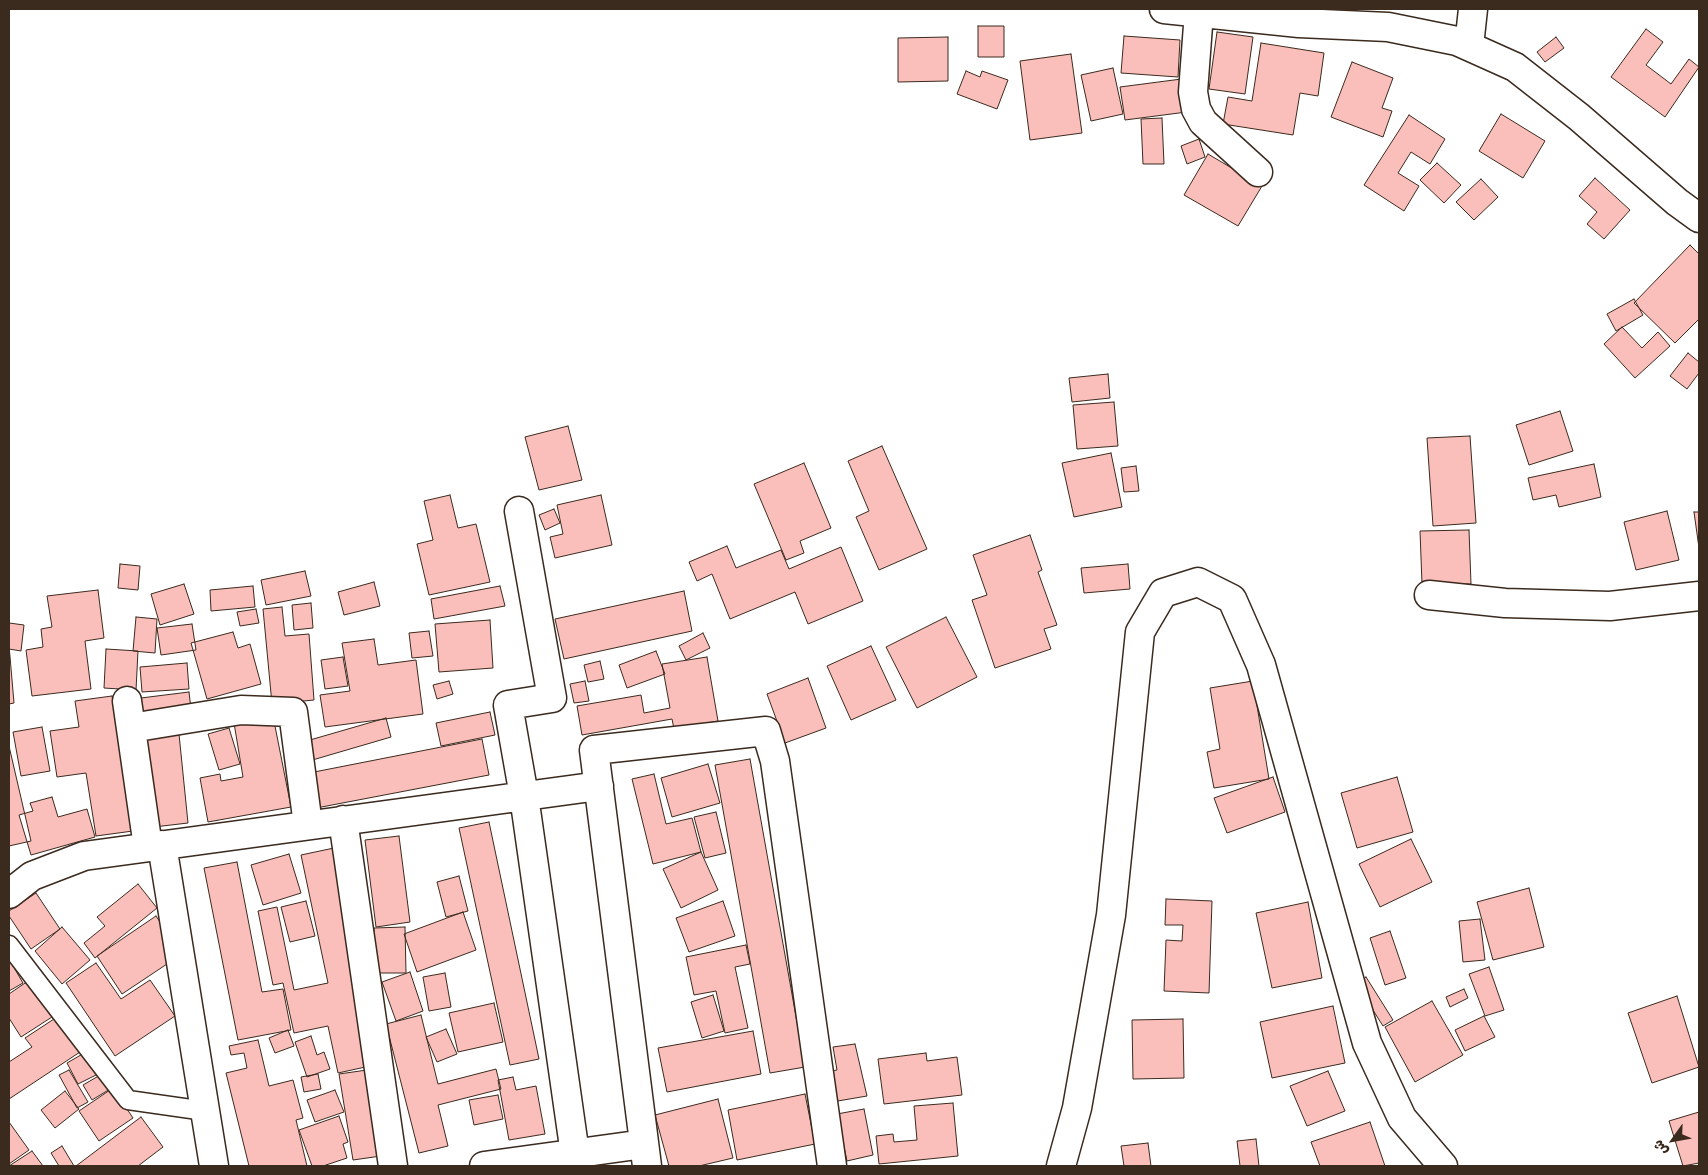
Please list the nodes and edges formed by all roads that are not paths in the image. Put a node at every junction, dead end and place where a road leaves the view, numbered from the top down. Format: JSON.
{"nodes":[{"id":1,"x":1164,"y":9,"type":"edge"},
{"id":2,"x":1473,"y":9,"type":"edge"},
{"id":3,"x":1199,"y":12,"type":"junction"},
{"id":4,"x":1469,"y":46,"type":"junction"},
{"id":5,"x":1258,"y":172,"type":"dead end"},
{"id":6,"x":1699,"y":218,"type":"edge"},
{"id":7,"x":519,"y":511,"type":"dead end"},
{"id":8,"x":1429,"y":596,"type":"dead end"},
{"id":9,"x":1699,"y":596,"type":"edge"},
{"id":10,"x":127,"y":701,"type":"dead end"},
{"id":11,"x":131,"y":728,"type":"junction"},
{"id":12,"x":599,"y":786,"type":"junction"},
{"id":13,"x":524,"y":796,"type":"junction"},
{"id":14,"x":343,"y":820,"type":"junction"},
{"id":15,"x":308,"y":825,"type":"junction"},
{"id":16,"x":155,"y":846,"type":"junction"},
{"id":17,"x":9,"y":894,"type":"edge"},
{"id":18,"x":9,"y":945,"type":"edge"},
{"id":19,"x":205,"y":1111,"type":"junction"},
{"id":20,"x":574,"y":1154,"type":"junction"},
{"id":21,"x":645,"y":1155,"type":"edge"},
{"id":22,"x":214,"y":1166,"type":"edge"},
{"id":23,"x":393,"y":1166,"type":"edge"},
{"id":24,"x":484,"y":1166,"type":"edge"},
{"id":25,"x":832,"y":1166,"type":"edge"},
{"id":26,"x":1061,"y":1166,"type":"edge"},
{"id":27,"x":1443,"y":1166,"type":"edge"}],
"edges":[{"from":1,"to":3,"type":"street"},
{"from":2,"to":4,"type":"street"},
{"from":3,"to":4,"type":"street"},
{"from":3,"to":5,"type":"street"},
{"from":4,"to":6,"type":"street"},
{"from":7,"to":13,"type":"street"},
{"from":8,"to":9,"type":"street"},
{"from":10,"to":11,"type":"street"},
{"from":11,"to":15,"type":"street"},
{"from":11,"to":16,"type":"street"},
{"from":12,"to":13,"type":"street"},
{"from":12,"to":21,"type":"street"},
{"from":12,"to":25,"type":"street"},
{"from":13,"to":14,"type":"street"},
{"from":13,"to":20,"type":"street"},
{"from":14,"to":15,"type":"street"},
{"from":14,"to":23,"type":"street"},
{"from":15,"to":16,"type":"street"},
{"from":16,"to":17,"type":"street"},
{"from":16,"to":19,"type":"street"},
{"from":18,"to":19,"type":"lane"},
{"from":19,"to":22,"type":"street"},
{"from":20,"to":21,"type":"street"},
{"from":20,"to":24,"type":"street"},
{"from":26,"to":27,"type":"street"}]}
